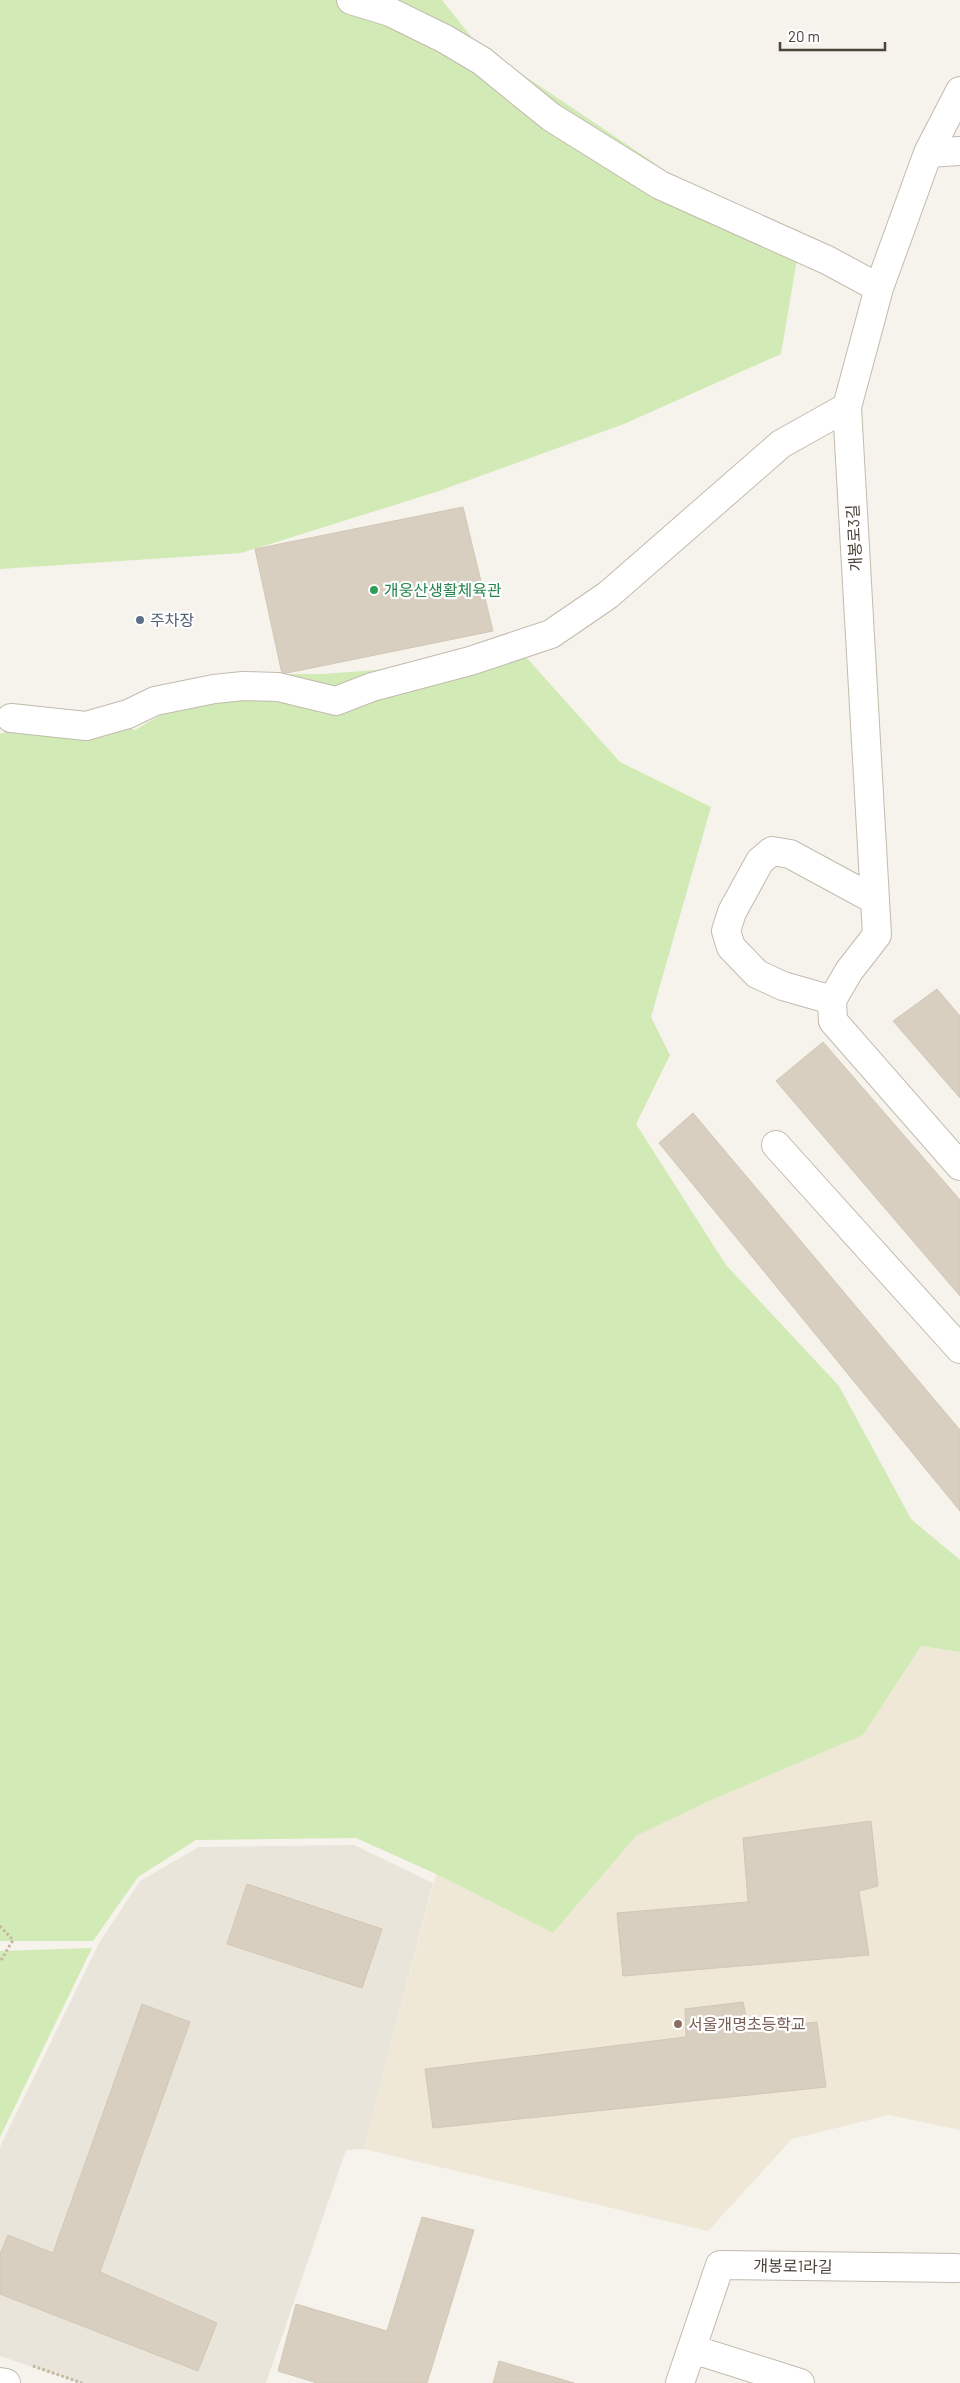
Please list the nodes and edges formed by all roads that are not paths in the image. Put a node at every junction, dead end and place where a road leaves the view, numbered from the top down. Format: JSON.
{"nodes":[{"id":1,"x":351,"y":0,"type":"edge"},
{"id":2,"x":960,"y":91,"type":"edge"},
{"id":3,"x":960,"y":151,"type":"edge"},
{"id":4,"x":928,"y":153,"type":"junction"},
{"id":5,"x":879,"y":288,"type":"junction"},
{"id":6,"x":847,"y":407,"type":"junction"},
{"id":7,"x":11,"y":718,"type":"dead end"},
{"id":8,"x":873,"y":898,"type":"junction"},
{"id":9,"x":832,"y":1000,"type":"junction"},
{"id":10,"x":776,"y":1145,"type":"dead end"},
{"id":11,"x":960,"y":1166,"type":"edge"},
{"id":12,"x":960,"y":1349,"type":"edge"},
{"id":13,"x":956,"y":2268,"type":"dead end"},
{"id":14,"x":692,"y":2349,"type":"junction"},
{"id":15,"x":0,"y":2382,"type":"edge"},
{"id":16,"x":6,"y":2383,"type":"edge"},
{"id":17,"x":680,"y":2383,"type":"edge"},
{"id":18,"x":800,"y":2383,"type":"edge"}],
"edges":[{"from":1,"to":5,"type":"street"},
{"from":2,"to":4,"type":"street","name":"개봉로3길"},
{"from":3,"to":4,"type":"street"},
{"from":4,"to":5,"type":"street","name":"개봉로3길"},
{"from":5,"to":6,"type":"street","name":"개봉로3길"},
{"from":6,"to":7,"type":"street"},
{"from":6,"to":8,"type":"street","name":"개봉로3길"},
{"from":8,"to":9,"type":"street","name":"개봉로3길"},
{"from":8,"to":9,"type":"street"},
{"from":9,"to":11,"type":"street"},
{"from":10,"to":12,"type":"street"},
{"from":13,"to":14,"type":"street","name":"개봉로1라길"},
{"from":14,"to":17,"type":"street","name":"개봉로1라길"},
{"from":14,"to":18,"type":"street"},
{"from":15,"to":16,"type":"street"}]}
